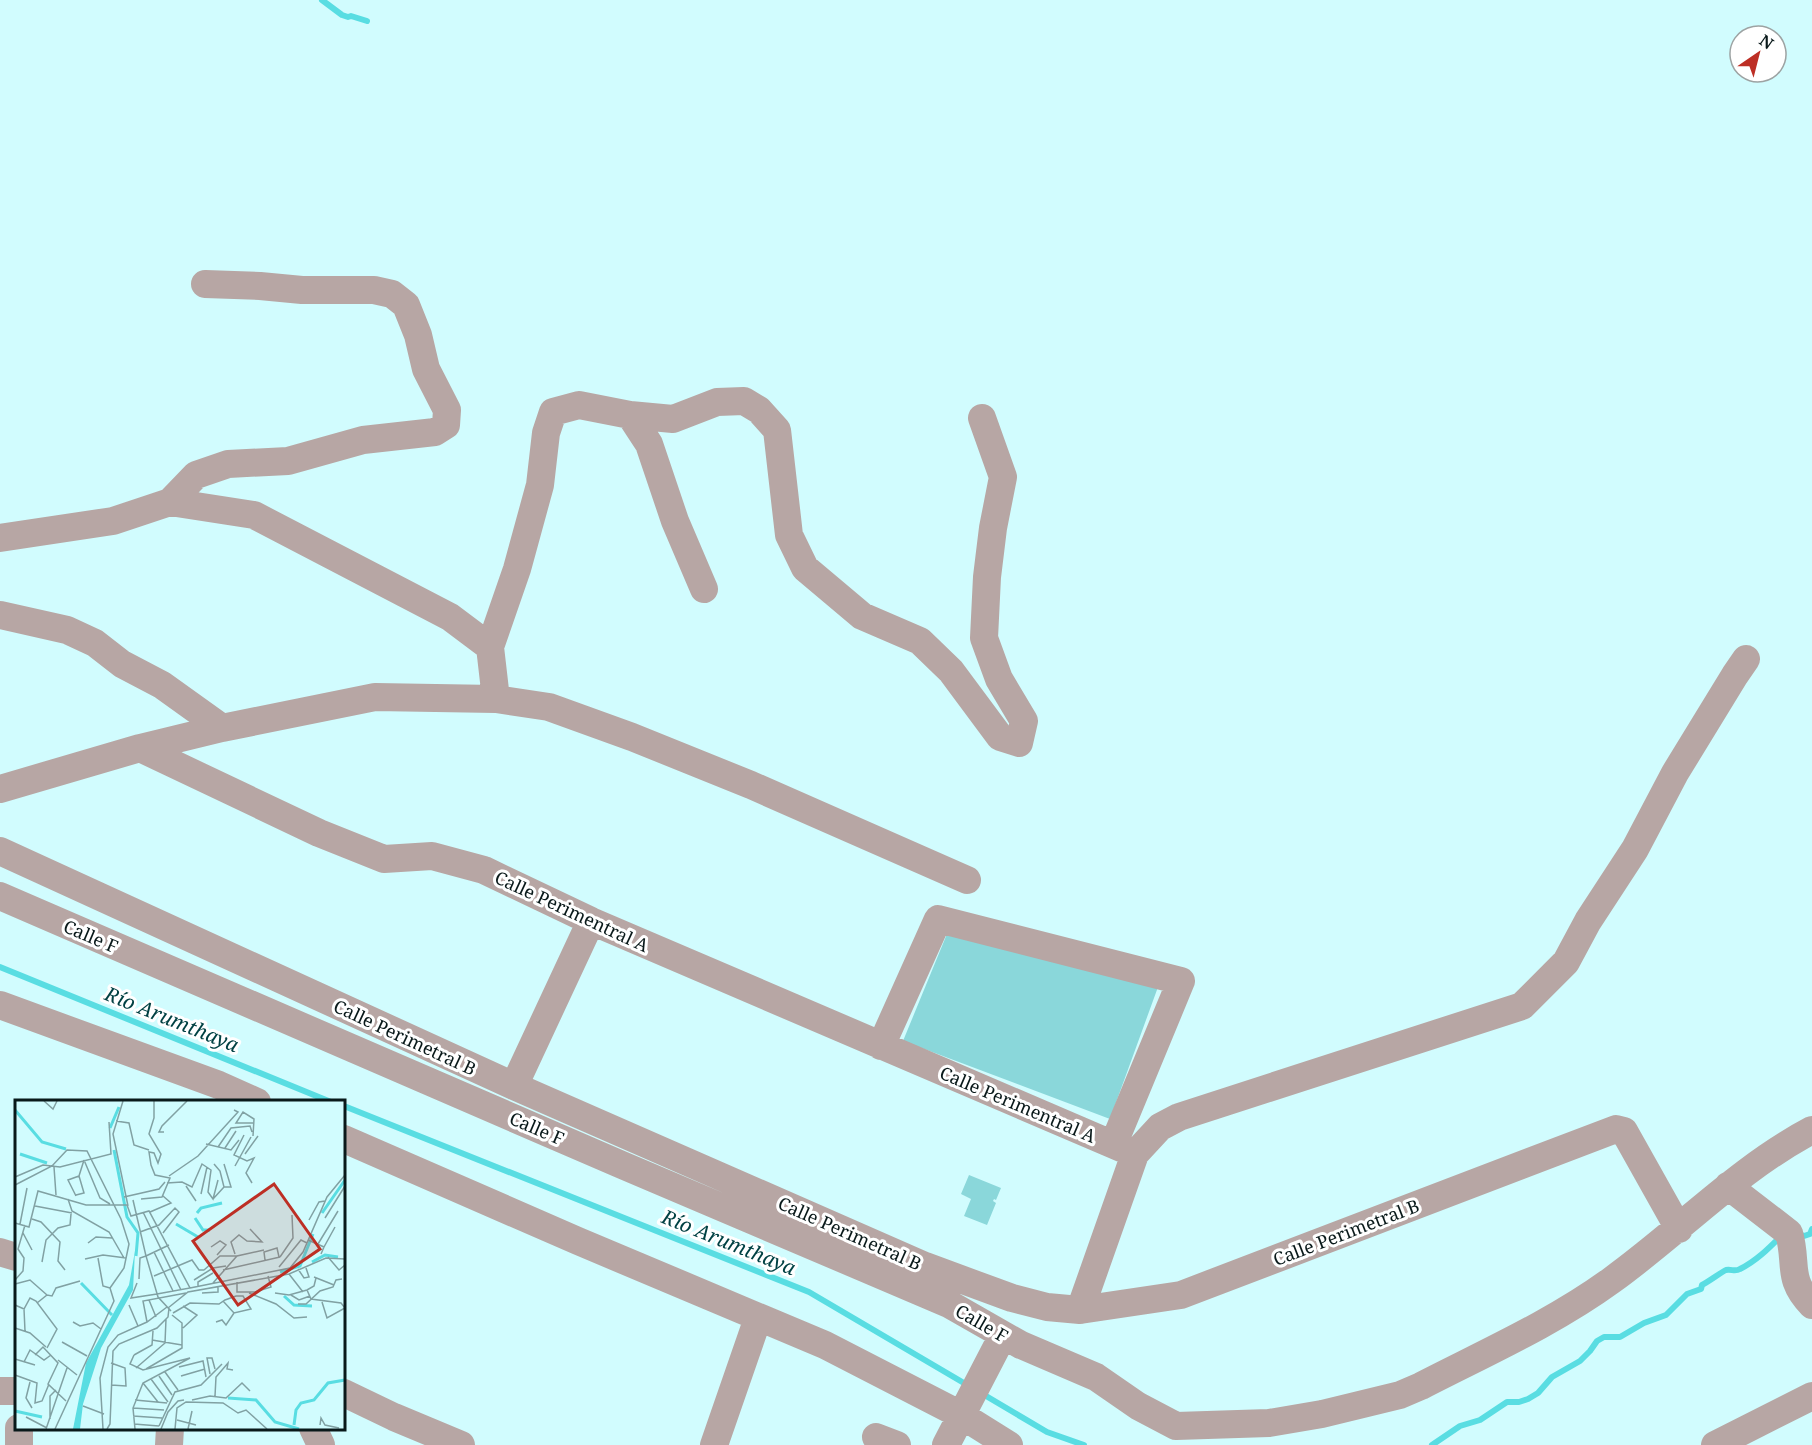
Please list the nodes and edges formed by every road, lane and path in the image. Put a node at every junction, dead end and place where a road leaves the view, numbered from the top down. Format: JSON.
{"nodes":[{"id":1,"x":205,"y":284,"type":"dead end"},
{"id":2,"x":630,"y":414,"type":"junction"},
{"id":3,"x":982,"y":418,"type":"dead end"},
{"id":4,"x":170,"y":502,"type":"junction"},
{"id":5,"x":0,"y":538,"type":"edge"},
{"id":6,"x":704,"y":589,"type":"dead end"},
{"id":7,"x":0,"y":615,"type":"edge"},
{"id":8,"x":490,"y":647,"type":"junction"},
{"id":9,"x":1746,"y":659,"type":"dead end"},
{"id":10,"x":496,"y":699,"type":"junction"},
{"id":11,"x":222,"y":728,"type":"junction"},
{"id":12,"x":140,"y":748,"type":"junction"},
{"id":13,"x":0,"y":789,"type":"edge"},
{"id":14,"x":0,"y":851,"type":"edge"},
{"id":15,"x":967,"y":880,"type":"dead end"},
{"id":16,"x":0,"y":896,"type":"edge"},
{"id":17,"x":591,"y":921,"type":"junction"},
{"id":18,"x":0,"y":1005,"type":"edge"},
{"id":19,"x":881,"y":1046,"type":"junction"},
{"id":20,"x":514,"y":1086,"type":"junction"},
{"id":21,"x":213,"y":1093,"type":"edge"},
{"id":22,"x":252,"y":1100,"type":"edge"},
{"id":23,"x":1812,"y":1130,"type":"edge"},
{"id":24,"x":345,"y":1139,"type":"edge"},
{"id":25,"x":1124,"y":1149,"type":"junction"},
{"id":26,"x":1728,"y":1186,"type":"junction"},
{"id":27,"x":1679,"y":1229,"type":"junction"},
{"id":28,"x":0,"y":1252,"type":"edge"},
{"id":29,"x":15,"y":1257,"type":"edge"},
{"id":30,"x":1812,"y":1305,"type":"edge"},
{"id":31,"x":1080,"y":1310,"type":"junction"},
{"id":32,"x":758,"y":1318,"type":"junction"},
{"id":33,"x":997,"y":1347,"type":"junction"},
{"id":34,"x":0,"y":1390,"type":"edge"},
{"id":35,"x":15,"y":1391,"type":"edge"},
{"id":36,"x":345,"y":1393,"type":"edge"},
{"id":37,"x":1812,"y":1396,"type":"edge"},
{"id":38,"x":963,"y":1412,"type":"junction"},
{"id":39,"x":170,"y":1430,"type":"edge"},
{"id":40,"x":314,"y":1430,"type":"edge"},
{"id":41,"x":169,"y":1445,"type":"edge"},
{"id":42,"x":321,"y":1445,"type":"edge"},
{"id":43,"x":461,"y":1445,"type":"edge"},
{"id":44,"x":714,"y":1445,"type":"edge"},
{"id":45,"x":931,"y":1445,"type":"edge"},
{"id":46,"x":946,"y":1445,"type":"edge"},
{"id":47,"x":1008,"y":1445,"type":"edge"},
{"id":48,"x":1715,"y":1445,"type":"edge"}],
"edges":[{"from":1,"to":4,"type":"street"},
{"from":2,"to":3,"type":"street"},
{"from":2,"to":6,"type":"street"},
{"from":2,"to":8,"type":"street"},
{"from":4,"to":5,"type":"street"},
{"from":4,"to":8,"type":"street"},
{"from":7,"to":11,"type":"street"},
{"from":8,"to":10,"type":"street"},
{"from":9,"to":25,"type":"street"},
{"from":10,"to":11,"type":"street"},
{"from":10,"to":15,"type":"street"},
{"from":11,"to":12,"type":"street"},
{"from":12,"to":13,"type":"street"},
{"from":12,"to":17,"type":"street","name":"Calle Perimentral A"},
{"from":14,"to":20,"type":"street","name":"Calle Perimetral B"},
{"from":16,"to":33,"type":"street","name":"Calle F"},
{"from":17,"to":19,"type":"street","name":"Calle Perimentral A"},
{"from":17,"to":20,"type":"street"},
{"from":18,"to":21,"type":"street"},
{"from":19,"to":25,"type":"street","name":"Calle Perimentral A"},
{"from":19,"to":25,"type":"street"},
{"from":20,"to":31,"type":"street","name":"Calle Perimetral B"},
{"from":21,"to":22,"type":"street"},
{"from":23,"to":26,"type":"street","name":"Calle F"},
{"from":24,"to":32,"type":"street"},
{"from":25,"to":31,"type":"street"},
{"from":26,"to":27,"type":"street","name":"Calle F"},
{"from":26,"to":30,"type":"street"},
{"from":27,"to":31,"type":"street","name":"Calle Perimetral B"},
{"from":27,"to":33,"type":"street","name":"Calle F"},
{"from":28,"to":29,"type":"street"},
{"from":32,"to":38,"type":"street"},
{"from":32,"to":44,"type":"street"},
{"from":33,"to":38,"type":"street"},
{"from":34,"to":35,"type":"street"},
{"from":36,"to":43,"type":"street"},
{"from":37,"to":48,"type":"street"},
{"from":38,"to":46,"type":"street"},
{"from":38,"to":47,"type":"street"},
{"from":39,"to":41,"type":"street"},
{"from":40,"to":42,"type":"street"},
{"from":45,"to":46,"type":"street"}]}
